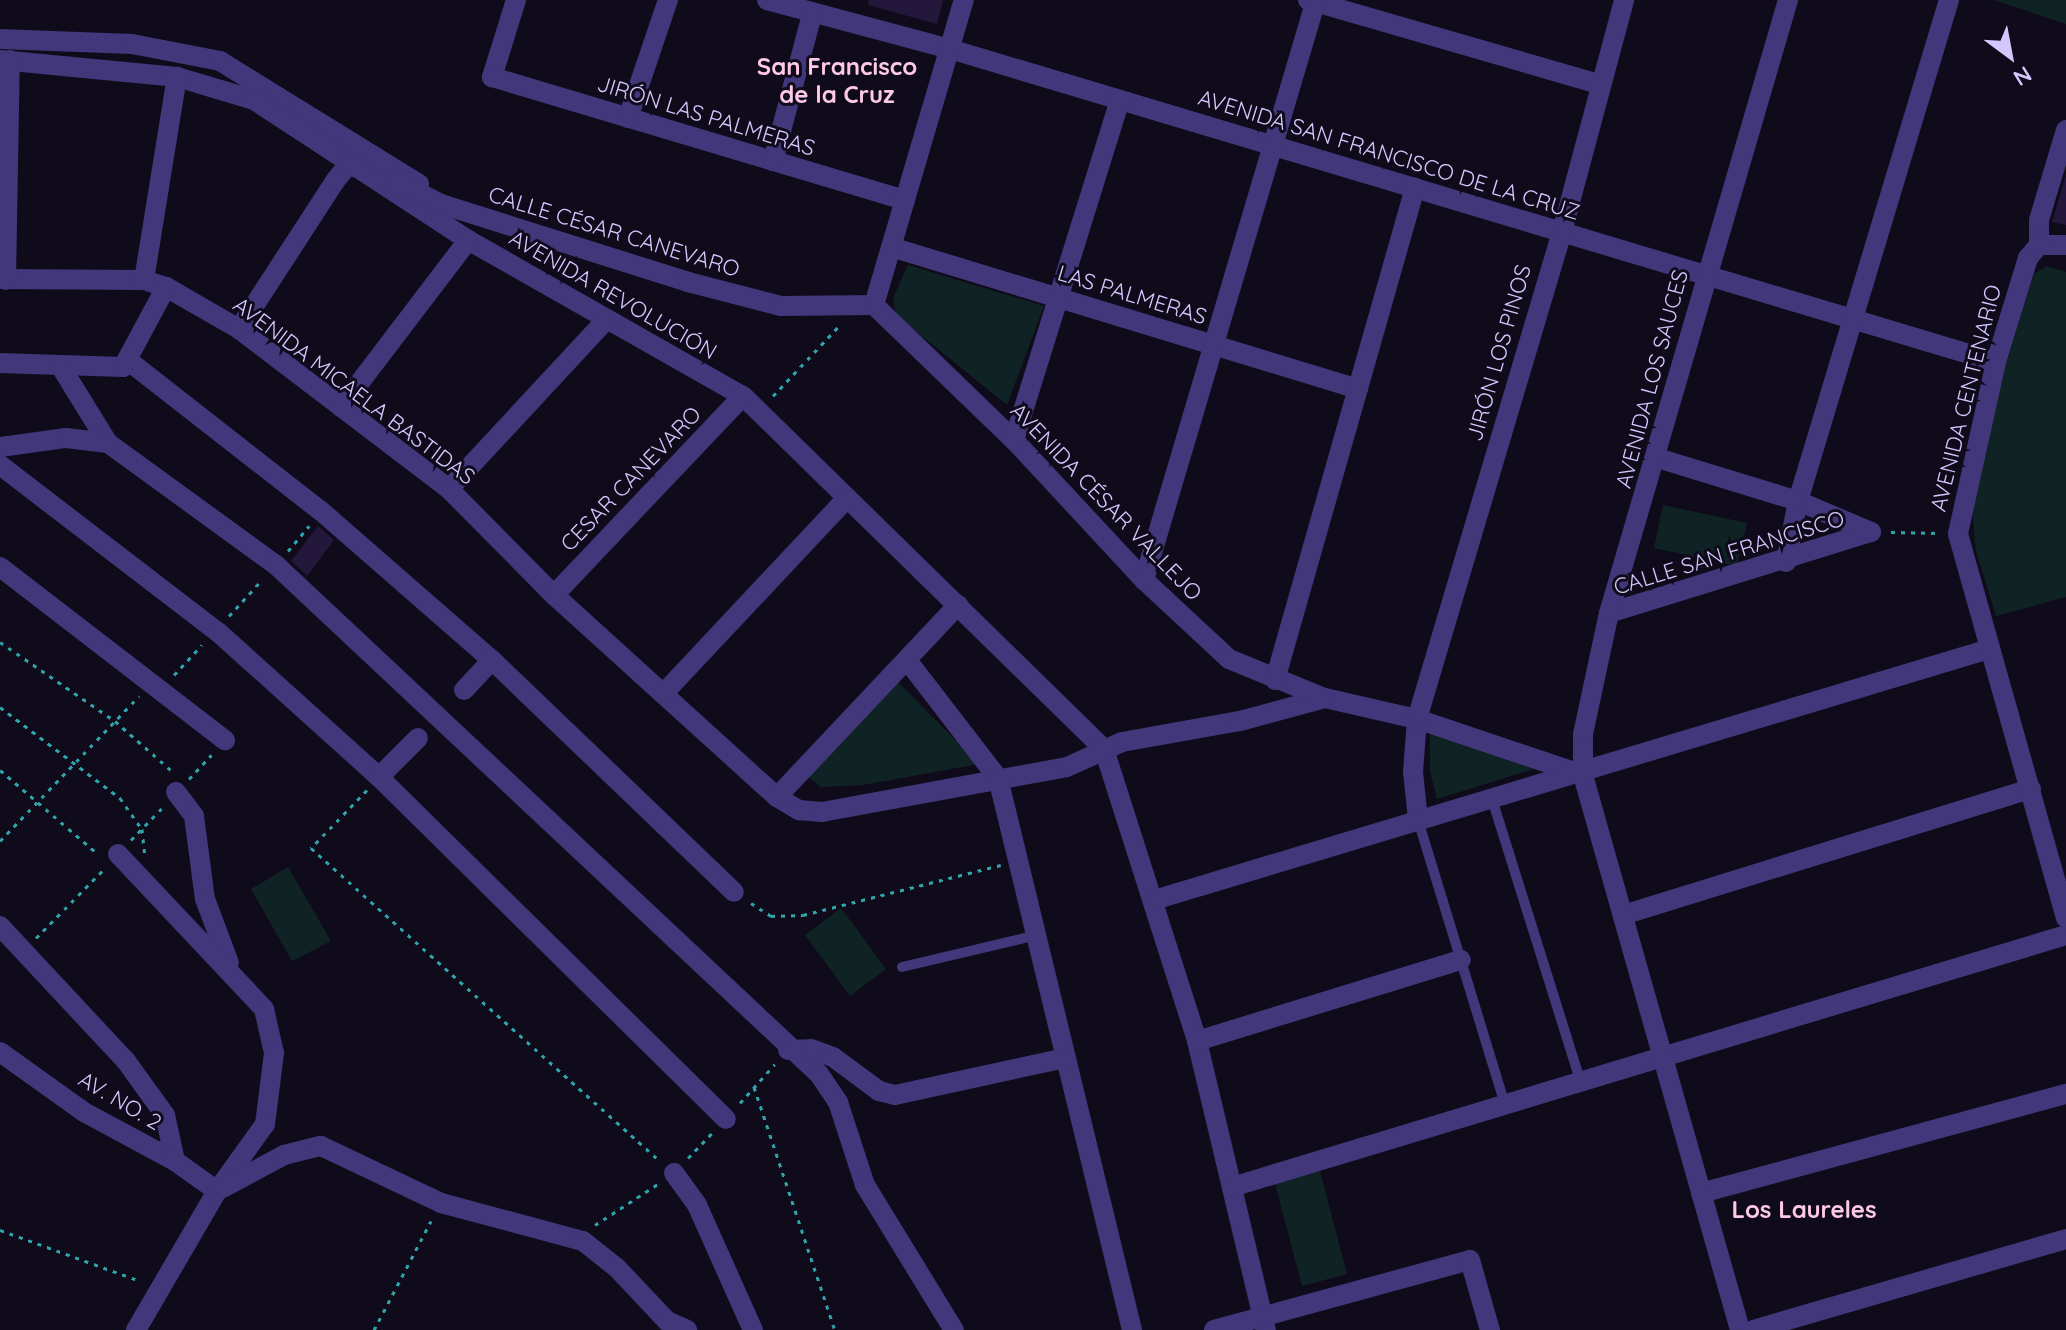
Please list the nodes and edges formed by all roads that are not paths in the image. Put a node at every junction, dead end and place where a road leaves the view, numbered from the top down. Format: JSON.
{"nodes":[{"id":1,"x":516,"y":0,"type":"edge"},
{"id":2,"x":668,"y":0,"type":"edge"},
{"id":3,"x":767,"y":0,"type":"edge"},
{"id":4,"x":964,"y":0,"type":"edge"},
{"id":5,"x":1624,"y":0,"type":"edge"},
{"id":6,"x":1788,"y":0,"type":"edge"},
{"id":7,"x":1949,"y":0,"type":"edge"},
{"id":8,"x":1313,"y":1,"type":"edge"},
{"id":9,"x":812,"y":14,"type":"junction"},
{"id":10,"x":0,"y":39,"type":"edge"},
{"id":11,"x":950,"y":49,"type":"junction"},
{"id":12,"x":5,"y":60,"type":"edge"},
{"id":13,"x":177,"y":77,"type":"junction"},
{"id":14,"x":1599,"y":84,"type":"junction"},
{"id":15,"x":1120,"y":100,"type":"junction"},
{"id":16,"x":628,"y":118,"type":"junction"},
{"id":17,"x":2066,"y":130,"type":"edge"},
{"id":18,"x":1274,"y":146,"type":"junction"},
{"id":19,"x":773,"y":161,"type":"junction"},
{"id":20,"x":348,"y":165,"type":"junction"},
{"id":21,"x":1415,"y":188,"type":"junction"},
{"id":22,"x":905,"y":200,"type":"junction"},
{"id":23,"x":470,"y":213,"type":"junction"},
{"id":24,"x":1562,"y":232,"type":"junction"},
{"id":25,"x":468,"y":240,"type":"junction"},
{"id":26,"x":2039,"y":245,"type":"junction"},
{"id":27,"x":2066,"y":245,"type":"edge"},
{"id":28,"x":891,"y":247,"type":"junction"},
{"id":29,"x":1705,"y":275,"type":"junction"},
{"id":30,"x":3,"y":280,"type":"edge"},
{"id":31,"x":144,"y":280,"type":"junction"},
{"id":32,"x":166,"y":287,"type":"junction"},
{"id":33,"x":1059,"y":298,"type":"junction"},
{"id":34,"x":868,"y":304,"type":"junction"},
{"id":35,"x":1855,"y":317,"type":"junction"},
{"id":36,"x":607,"y":319,"type":"junction"},
{"id":37,"x":239,"y":329,"type":"junction"},
{"id":38,"x":1216,"y":346,"type":"junction"},
{"id":39,"x":130,"y":362,"type":"junction"},
{"id":40,"x":1996,"y":362,"type":"junction"},
{"id":41,"x":0,"y":363,"type":"edge"},
{"id":42,"x":61,"y":367,"type":"junction"},
{"id":43,"x":1358,"y":389,"type":"junction"},
{"id":44,"x":743,"y":396,"type":"junction"},
{"id":45,"x":341,"y":407,"type":"junction"},
{"id":46,"x":1014,"y":440,"type":"junction"},
{"id":47,"x":108,"y":443,"type":"junction"},
{"id":48,"x":0,"y":447,"type":"edge"},
{"id":49,"x":1657,"y":458,"type":"junction"},
{"id":50,"x":0,"y":465,"type":"edge"},
{"id":51,"x":449,"y":489,"type":"junction"},
{"id":52,"x":847,"y":498,"type":"junction"},
{"id":53,"x":1798,"y":501,"type":"junction"},
{"id":54,"x":1786,"y":562,"type":"junction"},
{"id":55,"x":0,"y":567,"type":"edge"},
{"id":56,"x":1144,"y":580,"type":"junction"},
{"id":57,"x":554,"y":595,"type":"junction"},
{"id":58,"x":958,"y":605,"type":"junction"},
{"id":59,"x":1609,"y":613,"type":"junction"},
{"id":60,"x":1989,"y":649,"type":"junction"},
{"id":61,"x":492,"y":660,"type":"junction"},
{"id":62,"x":907,"y":660,"type":"junction"},
{"id":63,"x":1275,"y":680,"type":"junction"},
{"id":64,"x":464,"y":690,"type":"dead end"},
{"id":65,"x":663,"y":694,"type":"junction"},
{"id":66,"x":1325,"y":698,"type":"junction"},
{"id":67,"x":1417,"y":719,"type":"junction"},
{"id":68,"x":418,"y":738,"type":"dead end"},
{"id":69,"x":225,"y":740,"type":"dead end"},
{"id":70,"x":1104,"y":749,"type":"junction"},
{"id":71,"x":1583,"y":775,"type":"junction"},
{"id":72,"x":379,"y":777,"type":"junction"},
{"id":73,"x":998,"y":778,"type":"junction"},
{"id":74,"x":180,"y":788,"type":"road end"},
{"id":75,"x":2031,"y":789,"type":"junction"},
{"id":76,"x":777,"y":797,"type":"junction"},
{"id":77,"x":1492,"y":799,"type":"junction"},
{"id":78,"x":1418,"y":820,"type":"junction"},
{"id":79,"x":114,"y":859,"type":"road end"},
{"id":80,"x":734,"y":892,"type":"road end"},
{"id":81,"x":1154,"y":900,"type":"junction"},
{"id":82,"x":1623,"y":915,"type":"junction"},
{"id":83,"x":2066,"y":918,"type":"edge"},
{"id":84,"x":0,"y":926,"type":"edge"},
{"id":85,"x":2066,"y":935,"type":"edge"},
{"id":86,"x":1033,"y":936,"type":"junction"},
{"id":87,"x":1461,"y":960,"type":"junction"},
{"id":88,"x":902,"y":967,"type":"dead end"},
{"id":89,"x":234,"y":974,"type":"junction"},
{"id":90,"x":1197,"y":1041,"type":"junction"},
{"id":91,"x":788,"y":1050,"type":"junction"},
{"id":92,"x":0,"y":1052,"type":"edge"},
{"id":93,"x":1663,"y":1056,"type":"junction"},
{"id":94,"x":1064,"y":1058,"type":"junction"},
{"id":95,"x":1580,"y":1079,"type":"junction"},
{"id":96,"x":2066,"y":1094,"type":"edge"},
{"id":97,"x":1504,"y":1101,"type":"junction"},
{"id":98,"x":726,"y":1119,"type":"road end"},
{"id":99,"x":175,"y":1161,"type":"junction"},
{"id":100,"x":674,"y":1173,"type":"road end"},
{"id":101,"x":1232,"y":1187,"type":"junction"},
{"id":102,"x":217,"y":1191,"type":"junction"},
{"id":103,"x":1701,"y":1193,"type":"junction"},
{"id":104,"x":2066,"y":1239,"type":"edge"},
{"id":105,"x":1264,"y":1324,"type":"edge"},
{"id":106,"x":136,"y":1330,"type":"edge"},
{"id":107,"x":687,"y":1330,"type":"edge"},
{"id":108,"x":753,"y":1330,"type":"edge"},
{"id":109,"x":954,"y":1330,"type":"edge"},
{"id":110,"x":1132,"y":1330,"type":"edge"},
{"id":111,"x":1214,"y":1330,"type":"edge"},
{"id":112,"x":1490,"y":1330,"type":"edge"},
{"id":113,"x":1740,"y":1330,"type":"edge"},
{"id":114,"x":1753,"y":1330,"type":"edge"}],
"edges":[{"from":1,"to":16,"type":"street","name":"JIRÓN LAS PALMERAS"},
{"from":2,"to":16,"type":"street"},
{"from":3,"to":9,"type":"street","name":"AVENIDA SAN FRANCISCO DE LA CRUZ"},
{"from":4,"to":11,"type":"street"},
{"from":5,"to":14,"type":"street","name":"JIRÓN LOS PINOS"},
{"from":6,"to":29,"type":"street","name":"AVENIDA LOS SAUCES"},
{"from":7,"to":35,"type":"street"},
{"from":8,"to":14,"type":"street"},
{"from":8,"to":18,"type":"street"},
{"from":9,"to":11,"type":"street","name":"AVENIDA SAN FRANCISCO DE LA CRUZ"},
{"from":9,"to":19,"type":"street"},
{"from":10,"to":23,"type":"street"},
{"from":11,"to":15,"type":"street","name":"AVENIDA SAN FRANCISCO DE LA CRUZ"},
{"from":11,"to":22,"type":"street"},
{"from":12,"to":13,"type":"street","name":"AVENIDA REVOLUCIÓN"},
{"from":12,"to":30,"type":"street"},
{"from":13,"to":20,"type":"street","name":"AVENIDA REVOLUCIÓN"},
{"from":13,"to":31,"type":"street"},
{"from":14,"to":24,"type":"street","name":"JIRÓN LOS PINOS"},
{"from":15,"to":18,"type":"street","name":"AVENIDA SAN FRANCISCO DE LA CRUZ"},
{"from":15,"to":33,"type":"street"},
{"from":16,"to":19,"type":"street","name":"JIRÓN LAS PALMERAS"},
{"from":17,"to":26,"type":"street"},
{"from":18,"to":21,"type":"street","name":"AVENIDA SAN FRANCISCO DE LA CRUZ"},
{"from":18,"to":38,"type":"street"},
{"from":19,"to":22,"type":"street","name":"JIRÓN LAS PALMERAS"},
{"from":20,"to":23,"type":"street","name":"CALLE CÉSAR CANEVARO"},
{"from":20,"to":25,"type":"street","name":"AVENIDA REVOLUCIÓN"},
{"from":20,"to":37,"type":"street"},
{"from":21,"to":24,"type":"street","name":"AVENIDA SAN FRANCISCO DE LA CRUZ"},
{"from":21,"to":43,"type":"street"},
{"from":22,"to":28,"type":"street"},
{"from":23,"to":34,"type":"street","name":"CALLE CÉSAR CANEVARO"},
{"from":24,"to":29,"type":"street","name":"AVENIDA SAN FRANCISCO DE LA CRUZ"},
{"from":24,"to":67,"type":"street","name":"JIRÓN LOS PINOS"},
{"from":25,"to":36,"type":"street","name":"AVENIDA REVOLUCIÓN"},
{"from":25,"to":45,"type":"street"},
{"from":26,"to":27,"type":"street"},
{"from":26,"to":40,"type":"street","name":"AVENIDA CENTENARIO"},
{"from":28,"to":33,"type":"street","name":"LAS PALMERAS"},
{"from":28,"to":34,"type":"street"},
{"from":29,"to":35,"type":"street","name":"AVENIDA SAN FRANCISCO DE LA CRUZ"},
{"from":29,"to":49,"type":"street","name":"AVENIDA LOS SAUCES"},
{"from":30,"to":31,"type":"street","name":"AVENIDA MICAELA BASTIDAS"},
{"from":31,"to":32,"type":"street","name":"AVENIDA MICAELA BASTIDAS"},
{"from":32,"to":37,"type":"street","name":"AVENIDA MICAELA BASTIDAS"},
{"from":32,"to":39,"type":"street"},
{"from":33,"to":38,"type":"street","name":"LAS PALMERAS"},
{"from":33,"to":46,"type":"street"},
{"from":34,"to":46,"type":"street","name":"AVENIDA CÉSAR VALLEJO"},
{"from":35,"to":40,"type":"street","name":"AVENIDA SAN FRANCISCO DE LA CRUZ"},
{"from":35,"to":53,"type":"street"},
{"from":36,"to":44,"type":"street","name":"AVENIDA REVOLUCIÓN"},
{"from":36,"to":51,"type":"street"},
{"from":37,"to":45,"type":"street","name":"AVENIDA MICAELA BASTIDAS"},
{"from":38,"to":43,"type":"street","name":"LAS PALMERAS"},
{"from":38,"to":56,"type":"street"},
{"from":39,"to":42,"type":"street"},
{"from":39,"to":61,"type":"street"},
{"from":40,"to":60,"type":"street","name":"AVENIDA CENTENARIO"},
{"from":41,"to":42,"type":"street"},
{"from":42,"to":47,"type":"street"},
{"from":43,"to":63,"type":"street"},
{"from":44,"to":52,"type":"street","name":"AVENIDA REVOLUCIÓN"},
{"from":44,"to":57,"type":"street","name":"CESAR CANEVARO"},
{"from":45,"to":51,"type":"street","name":"AVENIDA MICAELA BASTIDAS"},
{"from":46,"to":56,"type":"street","name":"AVENIDA CÉSAR VALLEJO"},
{"from":47,"to":48,"type":"street"},
{"from":47,"to":91,"type":"street"},
{"from":49,"to":53,"type":"street","name":"CALLE SAN FRANCISCO"},
{"from":49,"to":59,"type":"street","name":"AVENIDA LOS SAUCES"},
{"from":50,"to":72,"type":"street"},
{"from":51,"to":57,"type":"street","name":"AVENIDA MICAELA BASTIDAS"},
{"from":52,"to":58,"type":"street","name":"AVENIDA REVOLUCIÓN"},
{"from":52,"to":65,"type":"street"},
{"from":53,"to":54,"type":"street"},
{"from":53,"to":54,"type":"street","name":"CALLE SAN FRANCISCO"},
{"from":54,"to":59,"type":"street","name":"CALLE SAN FRANCISCO"},
{"from":55,"to":69,"type":"street"},
{"from":56,"to":63,"type":"street","name":"AVENIDA CÉSAR VALLEJO"},
{"from":57,"to":65,"type":"street","name":"AVENIDA MICAELA BASTIDAS"},
{"from":58,"to":62,"type":"street"},
{"from":58,"to":70,"type":"street","name":"AVENIDA REVOLUCIÓN"},
{"from":59,"to":71,"type":"street","name":"AVENIDA LOS SAUCES"},
{"from":60,"to":71,"type":"street"},
{"from":60,"to":75,"type":"street","name":"AVENIDA CENTENARIO"},
{"from":61,"to":64,"type":"street"},
{"from":61,"to":80,"type":"street"},
{"from":62,"to":73,"type":"street"},
{"from":62,"to":76,"type":"street"},
{"from":63,"to":66,"type":"street","name":"AVENIDA CÉSAR VALLEJO"},
{"from":65,"to":76,"type":"street","name":"AVENIDA MICAELA BASTIDAS"},
{"from":66,"to":67,"type":"street","name":"AVENIDA CÉSAR VALLEJO"},
{"from":66,"to":70,"type":"street"},
{"from":67,"to":71,"type":"street","name":"AVENIDA CÉSAR VALLEJO"},
{"from":67,"to":78,"type":"street","name":"JIRÓN LOS PINOS"},
{"from":68,"to":72,"type":"street"},
{"from":70,"to":73,"type":"street"},
{"from":70,"to":81,"type":"street"},
{"from":71,"to":77,"type":"street"},
{"from":71,"to":82,"type":"street","name":"AVENIDA LOS SAUCES"},
{"from":72,"to":98,"type":"street"},
{"from":73,"to":76,"type":"street"},
{"from":73,"to":86,"type":"street"},
{"from":74,"to":89,"type":"street"},
{"from":75,"to":82,"type":"street"},
{"from":75,"to":83,"type":"street","name":"AVENIDA CENTENARIO"},
{"from":77,"to":78,"type":"street"},
{"from":77,"to":95,"type":"lane"},
{"from":78,"to":81,"type":"street"},
{"from":78,"to":87,"type":"lane"},
{"from":79,"to":89,"type":"street"},
{"from":81,"to":90,"type":"street"},
{"from":82,"to":93,"type":"street","name":"AVENIDA LOS SAUCES"},
{"from":84,"to":99,"type":"street"},
{"from":85,"to":93,"type":"street"},
{"from":86,"to":88,"type":"lane"},
{"from":86,"to":94,"type":"street"},
{"from":87,"to":90,"type":"street"},
{"from":87,"to":97,"type":"lane"},
{"from":89,"to":102,"type":"street"},
{"from":90,"to":101,"type":"street"},
{"from":91,"to":94,"type":"street"},
{"from":91,"to":109,"type":"street"},
{"from":92,"to":99,"type":"street","name":"AV. NO. 2"},
{"from":93,"to":95,"type":"street"},
{"from":93,"to":103,"type":"street","name":"AVENIDA LOS SAUCES"},
{"from":94,"to":110,"type":"street"},
{"from":95,"to":97,"type":"street"},
{"from":96,"to":103,"type":"street"},
{"from":97,"to":101,"type":"street"},
{"from":99,"to":102,"type":"street","name":"AV. NO. 2"},
{"from":100,"to":108,"type":"street"},
{"from":101,"to":105,"type":"street"},
{"from":102,"to":106,"type":"street"},
{"from":102,"to":107,"type":"street"},
{"from":103,"to":113,"type":"street","name":"AVENIDA LOS SAUCES"},
{"from":104,"to":114,"type":"street"},
{"from":105,"to":111,"type":"street"},
{"from":105,"to":112,"type":"street"}]}
